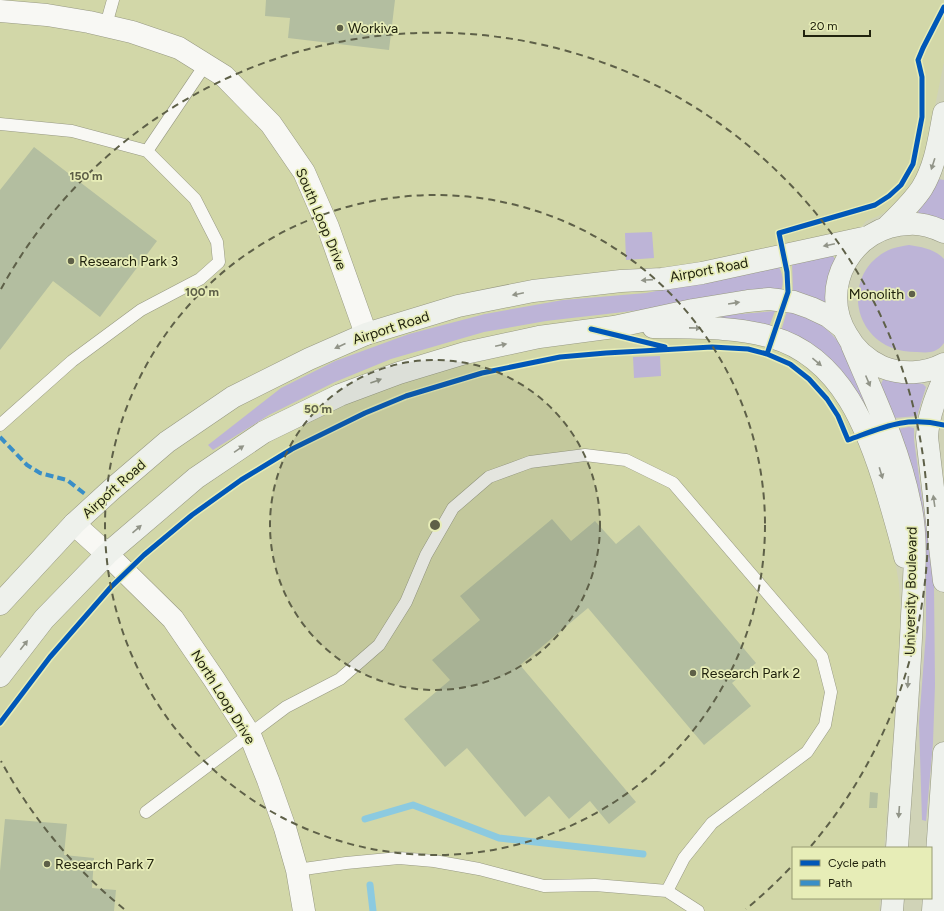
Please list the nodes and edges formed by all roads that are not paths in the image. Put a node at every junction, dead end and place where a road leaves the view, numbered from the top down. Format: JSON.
{"nodes":[{"id":1,"x":113,"y":0,"type":"edge"},
{"id":2,"x":0,"y":11,"type":"edge"},
{"id":3,"x":106,"y":25,"type":"junction"},
{"id":4,"x":206,"y":64,"type":"junction"},
{"id":5,"x":944,"y":113,"type":"edge"},
{"id":6,"x":0,"y":124,"type":"edge"},
{"id":7,"x":147,"y":151,"type":"junction"},
{"id":8,"x":887,"y":227,"type":"junction"},
{"id":9,"x":944,"y":232,"type":"edge"},
{"id":10,"x":868,"y":237,"type":"junction"},
{"id":11,"x":614,"y":327,"type":"junction"},
{"id":12,"x":366,"y":334,"type":"junction"},
{"id":13,"x":847,"y":336,"type":"junction"},
{"id":14,"x":944,"y":364,"type":"edge"},
{"id":15,"x":944,"y":379,"type":"edge"},
{"id":16,"x":0,"y":425,"type":"edge"},
{"id":17,"x":74,"y":524,"type":"junction"},
{"id":18,"x":108,"y":554,"type":"junction"},
{"id":19,"x":944,"y":581,"type":"edge"},
{"id":20,"x":913,"y":587,"type":"junction"},
{"id":21,"x":0,"y":604,"type":"edge"},
{"id":22,"x":0,"y":676,"type":"edge"},
{"id":23,"x":250,"y":735,"type":"junction"},
{"id":24,"x":944,"y":753,"type":"edge"},
{"id":25,"x":146,"y":812,"type":"dead end"},
{"id":26,"x":897,"y":847,"type":"edge"},
{"id":27,"x":297,"y":870,"type":"junction"},
{"id":28,"x":667,"y":891,"type":"junction"},
{"id":29,"x":893,"y":899,"type":"edge"},
{"id":30,"x":304,"y":911,"type":"edge"},
{"id":31,"x":698,"y":911,"type":"edge"},
{"id":32,"x":892,"y":911,"type":"edge"},
{"id":33,"x":933,"y":911,"type":"edge"}],
"edges":[{"from":1,"to":3,"type":"lane"},
{"from":2,"to":3,"type":"street","name":"South Loop Drive"},
{"from":3,"to":4,"type":"street","name":"South Loop Drive"},
{"from":4,"to":7,"type":"lane"},
{"from":4,"to":12,"type":"street","name":"South Loop Drive"},
{"from":5,"to":8,"type":"main road","one_way":true},
{"from":6,"to":7,"type":"lane"},
{"from":7,"to":16,"type":"lane"},
{"from":8,"to":9,"type":"main road"},
{"from":8,"to":10,"type":"main road"},
{"from":10,"to":12,"type":"main road","name":"Airport Road","one_way":true},
{"from":10,"to":13,"type":"main road","name":"University Boulevard"},
{"from":11,"to":13,"type":"main road","one_way":true},
{"from":18,"to":11,"type":"main road","one_way":true},
{"from":11,"to":20,"type":"main road","one_way":true},
{"from":12,"to":17,"type":"main road","name":"Airport Road","one_way":true},
{"from":13,"to":14,"type":"main road"},
{"from":13,"to":20,"type":"main road","name":"University Boulevard","one_way":true},
{"from":19,"to":15,"type":"main road","name":"University Boulevard","one_way":true},
{"from":17,"to":18,"type":"street","name":"North Loop Drive"},
{"from":17,"to":21,"type":"main road","name":"Airport Road"},
{"from":22,"to":18,"type":"main road","one_way":true},
{"from":18,"to":23,"type":"street","name":"North Loop Drive"},
{"from":20,"to":26,"type":"main road","name":"University Boulevard","one_way":true},
{"from":23,"to":25,"type":"lane"},
{"from":23,"to":27,"type":"street","name":"North Loop Drive"},
{"from":23,"to":28,"type":"lane"},
{"from":24,"to":33,"type":"main road"},
{"from":27,"to":28,"type":"lane"},
{"from":27,"to":30,"type":"street","name":"North Loop Drive"},
{"from":28,"to":31,"type":"lane"},
{"from":29,"to":32,"type":"main road"}]}
